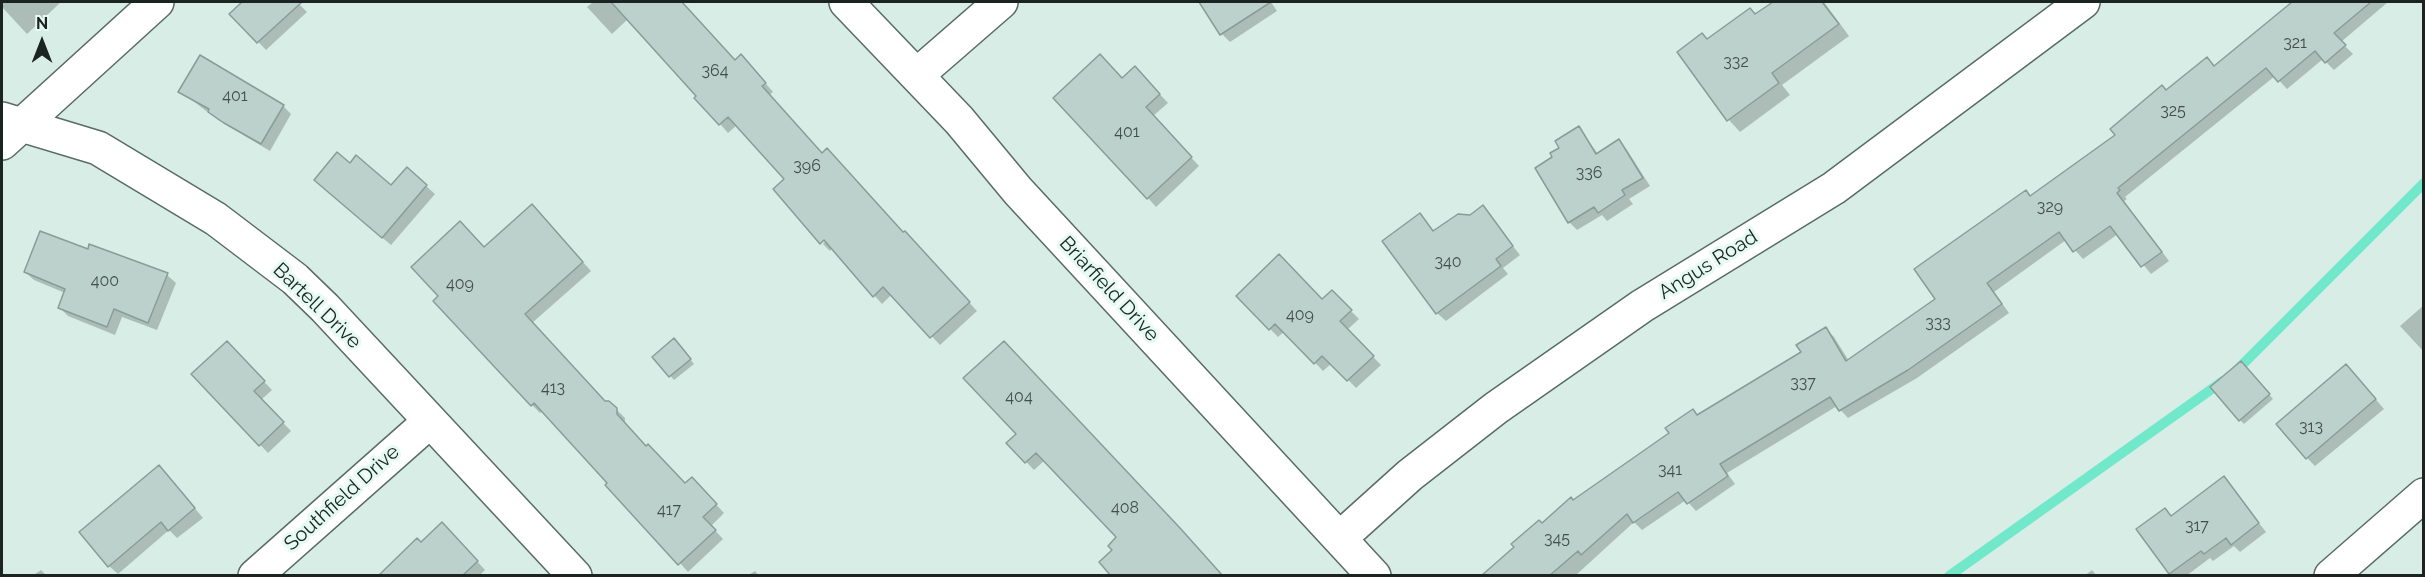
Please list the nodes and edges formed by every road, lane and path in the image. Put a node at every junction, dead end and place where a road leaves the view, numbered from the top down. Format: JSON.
{"nodes":[{"id":1,"x":158,"y":2,"type":"edge"},
{"id":2,"x":846,"y":2,"type":"edge"},
{"id":3,"x":1001,"y":2,"type":"edge"},
{"id":4,"x":2083,"y":2,"type":"edge"},
{"id":5,"x":917,"y":75,"type":"junction"},
{"id":6,"x":8,"y":128,"type":"edge"},
{"id":7,"x":429,"y":422,"type":"junction"},
{"id":8,"x":2424,"y":495,"type":"edge"},
{"id":9,"x":1340,"y":538,"type":"junction"},
{"id":10,"x":255,"y":576,"type":"edge"},
{"id":11,"x":574,"y":576,"type":"edge"},
{"id":12,"x":1374,"y":576,"type":"edge"},
{"id":13,"x":2331,"y":576,"type":"edge"}],
"edges":[{"from":1,"to":6,"type":"street"},
{"from":2,"to":5,"type":"street","name":"Briarfield Drive"},
{"from":3,"to":5,"type":"street"},
{"from":4,"to":9,"type":"street","name":"Angus Road"},
{"from":5,"to":9,"type":"street","name":"Briarfield Drive"},
{"from":6,"to":7,"type":"street","name":"Bartell Drive"},
{"from":7,"to":10,"type":"street","name":"Southfield Drive"},
{"from":7,"to":11,"type":"street","name":"Bartell Drive"},
{"from":8,"to":13,"type":"street"},
{"from":9,"to":12,"type":"street","name":"Briarfield Drive"}]}
